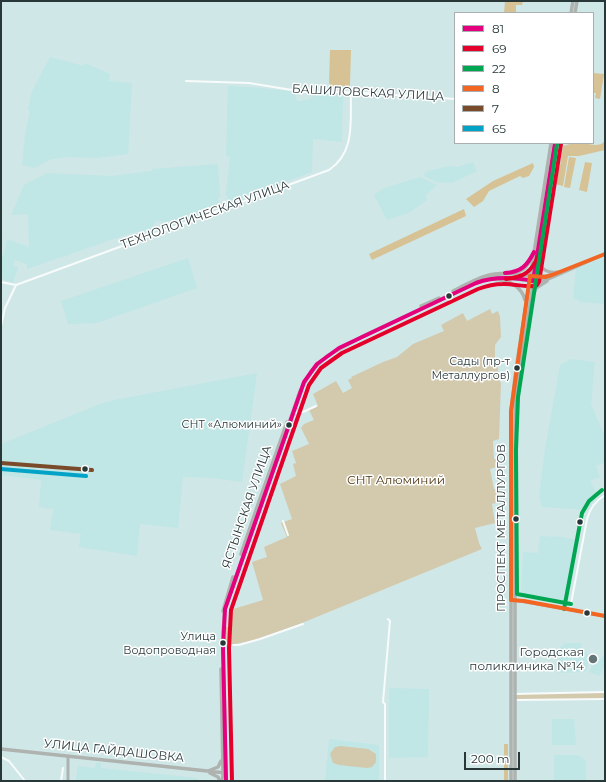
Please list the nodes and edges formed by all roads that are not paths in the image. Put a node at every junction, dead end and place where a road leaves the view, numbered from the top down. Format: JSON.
{"nodes":[{"id":1,"x":573,"y":1,"type":"edge"},
{"id":2,"x":577,"y":1,"type":"edge"},
{"id":3,"x":571,"y":12,"type":"edge"},
{"id":4,"x":575,"y":12,"type":"edge"},
{"id":5,"x":186,"y":82,"type":"dead end"},
{"id":6,"x":351,"y":92,"type":"junction"},
{"id":7,"x":454,"y":99,"type":"edge"},
{"id":8,"x":551,"y":144,"type":"edge"},
{"id":9,"x":555,"y":144,"type":"edge"},
{"id":10,"x":544,"y":198,"type":"junction"},
{"id":11,"x":536,"y":251,"type":"junction"},
{"id":12,"x":605,"y":254,"type":"edge"},
{"id":13,"x":563,"y":272,"type":"junction"},
{"id":14,"x":506,"y":273,"type":"junction"},
{"id":15,"x":532,"y":279,"type":"junction"},
{"id":16,"x":484,"y":280,"type":"junction"},
{"id":17,"x":1,"y":282,"type":"edge"},
{"id":18,"x":16,"y":285,"type":"junction"},
{"id":19,"x":528,"y":304,"type":"junction"},
{"id":20,"x":1,"y":326,"type":"edge"},
{"id":21,"x":316,"y":406,"type":"dead end"},
{"id":22,"x":293,"y":413,"type":"junction"},
{"id":23,"x":605,"y":495,"type":"edge"},
{"id":24,"x":283,"y":521,"type":"dead end"},
{"id":25,"x":288,"y":536,"type":"dead end"},
{"id":26,"x":513,"y":600,"type":"junction"},
{"id":27,"x":570,"y":610,"type":"junction"},
{"id":28,"x":605,"y":616,"type":"edge"},
{"id":29,"x":388,"y":619,"type":"dead end"},
{"id":30,"x":303,"y":624,"type":"dead end"},
{"id":31,"x":232,"y":645,"type":"dead end"},
{"id":32,"x":605,"y":692,"type":"edge"},
{"id":33,"x":512,"y":694,"type":"junction"},
{"id":34,"x":605,"y":699,"type":"edge"},
{"id":35,"x":512,"y":700,"type":"junction"},
{"id":36,"x":1,"y":749,"type":"edge"},
{"id":37,"x":222,"y":752,"type":"junction"},
{"id":38,"x":68,"y":756,"type":"junction"},
{"id":39,"x":1,"y":757,"type":"edge"},
{"id":40,"x":63,"y":768,"type":"dead end"},
{"id":41,"x":205,"y":771,"type":"junction"},
{"id":42,"x":224,"y":773,"type":"junction"},
{"id":43,"x":25,"y":781,"type":"edge"},
{"id":44,"x":61,"y":781,"type":"edge"},
{"id":45,"x":68,"y":781,"type":"edge"},
{"id":46,"x":221,"y":781,"type":"edge"},
{"id":47,"x":226,"y":781,"type":"edge"},
{"id":48,"x":385,"y":781,"type":"edge"},
{"id":49,"x":511,"y":781,"type":"edge"},
{"id":50,"x":514,"y":781,"type":"edge"}],
"edges":[{"from":1,"to":3,"type":"main road"},
{"from":2,"to":4,"type":"main road"},
{"from":5,"to":6,"type":"street","name":"БАШИЛОВСКАЯ УЛИЦА"},
{"from":6,"to":7,"type":"street","name":"БАШИЛОВСКАЯ УЛИЦА"},
{"from":6,"to":18,"type":"street","name":"ТЕХНОЛОГИЧЕСКАЯ УЛИЦА"},
{"from":8,"to":10,"type":"main road"},
{"from":9,"to":10,"type":"main road"},
{"from":10,"to":11,"type":"main road","name":"ПРОСПЕКТ МЕТАЛЛУРГОВ"},
{"from":11,"to":13,"type":"main road"},
{"from":11,"to":14,"type":"main road"},
{"from":11,"to":15,"type":"main road","name":"ПРОСПЕКТ МЕТАЛЛУРГОВ"},
{"from":12,"to":13,"type":"main road"},
{"from":13,"to":15,"type":"main road"},
{"from":13,"to":19,"type":"main road"},
{"from":14,"to":15,"type":"main road","name":"ЯСТЫНСКАЯ УЛИЦА"},
{"from":14,"to":37,"type":"main road","name":"ЯСТЫНСКАЯ УЛИЦА"},
{"from":15,"to":16,"type":"main road","name":"ЯСТЫНСКАЯ УЛИЦА"},
{"from":15,"to":19,"type":"main road","name":"ПРОСПЕКТ МЕТАЛЛУРГОВ"},
{"from":16,"to":19,"type":"main road"},
{"from":16,"to":22,"type":"main road","name":"ЯСТЫНСКАЯ УЛИЦА"},
{"from":17,"to":18,"type":"street"},
{"from":18,"to":20,"type":"street"},
{"from":19,"to":26,"type":"main road","name":"ПРОСПЕКТ МЕТАЛЛУРГОВ"},
{"from":21,"to":22,"type":"street"},
{"from":22,"to":42,"type":"main road","name":"ЯСТЫНСКАЯ УЛИЦА"},
{"from":23,"to":27,"type":"street"},
{"from":24,"to":25,"type":"street"},
{"from":26,"to":27,"type":"main road"},
{"from":26,"to":33,"type":"main road","name":"ПРОСПЕКТ МЕТАЛЛУРГОВ"},
{"from":27,"to":28,"type":"main road"},
{"from":29,"to":48,"type":"street"},
{"from":30,"to":31,"type":"street"},
{"from":32,"to":33,"type":"street"},
{"from":33,"to":35,"type":"main road","name":"ПРОСПЕКТ МЕТАЛЛУРГОВ"},
{"from":34,"to":35,"type":"street"},
{"from":35,"to":49,"type":"main road","name":"ПРОСПЕКТ МЕТАЛЛУРГОВ"},
{"from":35,"to":50,"type":"main road","name":"ПРОСПЕКТ МЕТАЛЛУРГОВ"},
{"from":36,"to":38,"type":"main road","name":"УЛИЦА ГАЙДАШОВКА"},
{"from":37,"to":41,"type":"main road"},
{"from":37,"to":42,"type":"main road","name":"ЯСТЫНСКАЯ УЛИЦА"},
{"from":38,"to":41,"type":"main road","name":"УЛИЦА ГАЙДАШОВКА"},
{"from":38,"to":45,"type":"main road"},
{"from":39,"to":43,"type":"street"},
{"from":40,"to":44,"type":"street"},
{"from":41,"to":42,"type":"main road","name":"УЛИЦА ГАЙДАШОВКА"},
{"from":41,"to":46,"type":"main road"},
{"from":42,"to":46,"type":"main road","name":"ЯСТЫНСКАЯ УЛИЦА"},
{"from":42,"to":47,"type":"main road","name":"ЯСТЫНСКАЯ УЛИЦА"}]}
